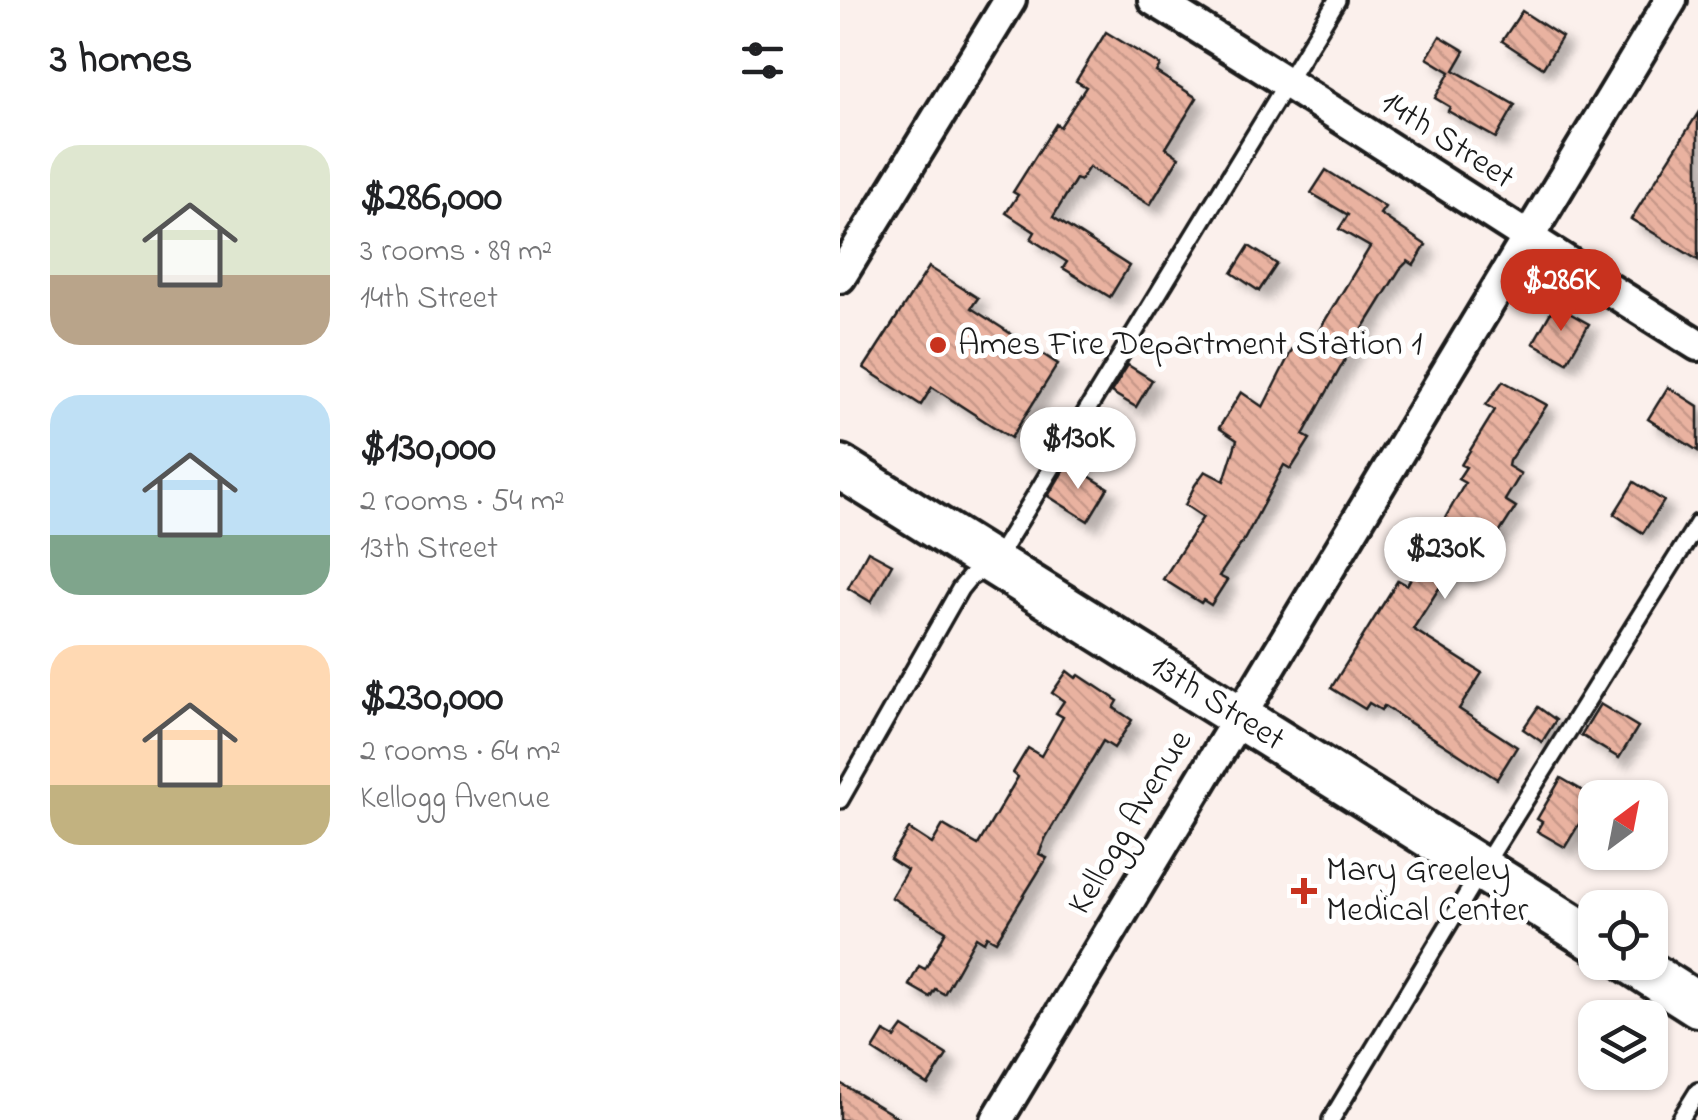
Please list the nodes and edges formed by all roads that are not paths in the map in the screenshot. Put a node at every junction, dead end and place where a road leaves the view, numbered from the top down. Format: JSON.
{"nodes":[{"id":1,"x":1010,"y":0,"type":"edge"},
{"id":2,"x":1154,"y":0,"type":"edge"},
{"id":3,"x":1337,"y":0,"type":"edge"},
{"id":4,"x":1671,"y":0,"type":"edge"},
{"id":5,"x":1288,"y":81,"type":"junction"},
{"id":6,"x":1527,"y":239,"type":"junction"},
{"id":7,"x":840,"y":277,"type":"edge"},
{"id":8,"x":1698,"y":345,"type":"edge"},
{"id":9,"x":840,"y":467,"type":"edge"},
{"id":10,"x":1698,"y":523,"type":"edge"},
{"id":11,"x":994,"y":562,"type":"junction"},
{"id":12,"x":1240,"y":716,"type":"junction"},
{"id":13,"x":840,"y":800,"type":"edge"},
{"id":14,"x":1482,"y":868,"type":"junction"},
{"id":15,"x":1578,"y":929,"type":"edge"},
{"id":16,"x":1659,"y":980,"type":"edge"},
{"id":17,"x":1698,"y":1005,"type":"edge"},
{"id":18,"x":1698,"y":1091,"type":"edge"},
{"id":19,"x":997,"y":1120,"type":"edge"},
{"id":20,"x":1331,"y":1120,"type":"edge"},
{"id":21,"x":1680,"y":1120,"type":"edge"}],
"edges":[{"from":1,"to":7,"type":"street"},
{"from":2,"to":5,"type":"street","name":"14th Street"},
{"from":3,"to":5,"type":"lane"},
{"from":4,"to":6,"type":"street","name":"Kellogg Avenue"},
{"from":5,"to":6,"type":"street","name":"14th Street"},
{"from":5,"to":11,"type":"lane"},
{"from":6,"to":8,"type":"street","name":"14th Street"},
{"from":6,"to":12,"type":"street","name":"Kellogg Avenue"},
{"from":9,"to":11,"type":"main road","name":"13th Street"},
{"from":10,"to":14,"type":"lane"},
{"from":11,"to":12,"type":"main road","name":"13th Street"},
{"from":11,"to":13,"type":"lane"},
{"from":12,"to":14,"type":"main road","name":"13th Street"},
{"from":12,"to":19,"type":"street","name":"Kellogg Avenue"},
{"from":14,"to":15,"type":"main road","name":"13th Street"},
{"from":14,"to":20,"type":"lane"},
{"from":16,"to":17,"type":"main road"},
{"from":18,"to":21,"type":"lane"}]}
